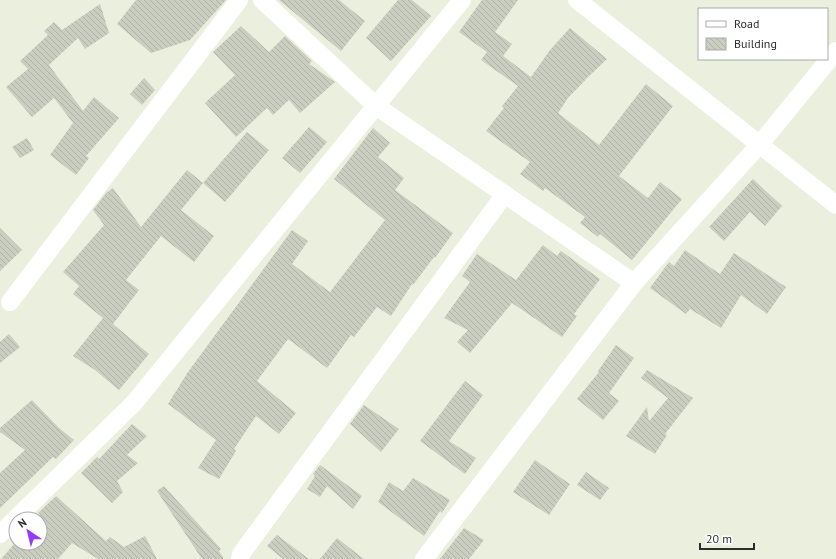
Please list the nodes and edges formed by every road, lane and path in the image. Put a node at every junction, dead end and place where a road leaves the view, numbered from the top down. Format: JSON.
{"nodes":[{"id":1,"x":239,"y":0,"type":"edge"},
{"id":2,"x":262,"y":0,"type":"edge"},
{"id":3,"x":462,"y":0,"type":"edge"},
{"id":4,"x":577,"y":0,"type":"edge"},
{"id":5,"x":836,"y":51,"type":"edge"},
{"id":6,"x":376,"y":106,"type":"junction"},
{"id":7,"x":760,"y":144,"type":"junction"},
{"id":8,"x":505,"y":194,"type":"junction"},
{"id":9,"x":836,"y":205,"type":"edge"},
{"id":10,"x":634,"y":283,"type":"junction"},
{"id":11,"x":10,"y":302,"type":"dead end"},
{"id":12,"x":0,"y":534,"type":"edge"},
{"id":13,"x":240,"y":559,"type":"edge"},
{"id":14,"x":424,"y":559,"type":"edge"}],
"edges":[{"from":1,"to":11,"type":"street"},
{"from":2,"to":6,"type":"street"},
{"from":3,"to":6,"type":"street"},
{"from":4,"to":7,"type":"street"},
{"from":5,"to":7,"type":"street"},
{"from":6,"to":8,"type":"street"},
{"from":6,"to":12,"type":"street"},
{"from":7,"to":9,"type":"street"},
{"from":7,"to":10,"type":"street"},
{"from":8,"to":10,"type":"street"},
{"from":8,"to":13,"type":"street"},
{"from":10,"to":14,"type":"street"}]}
